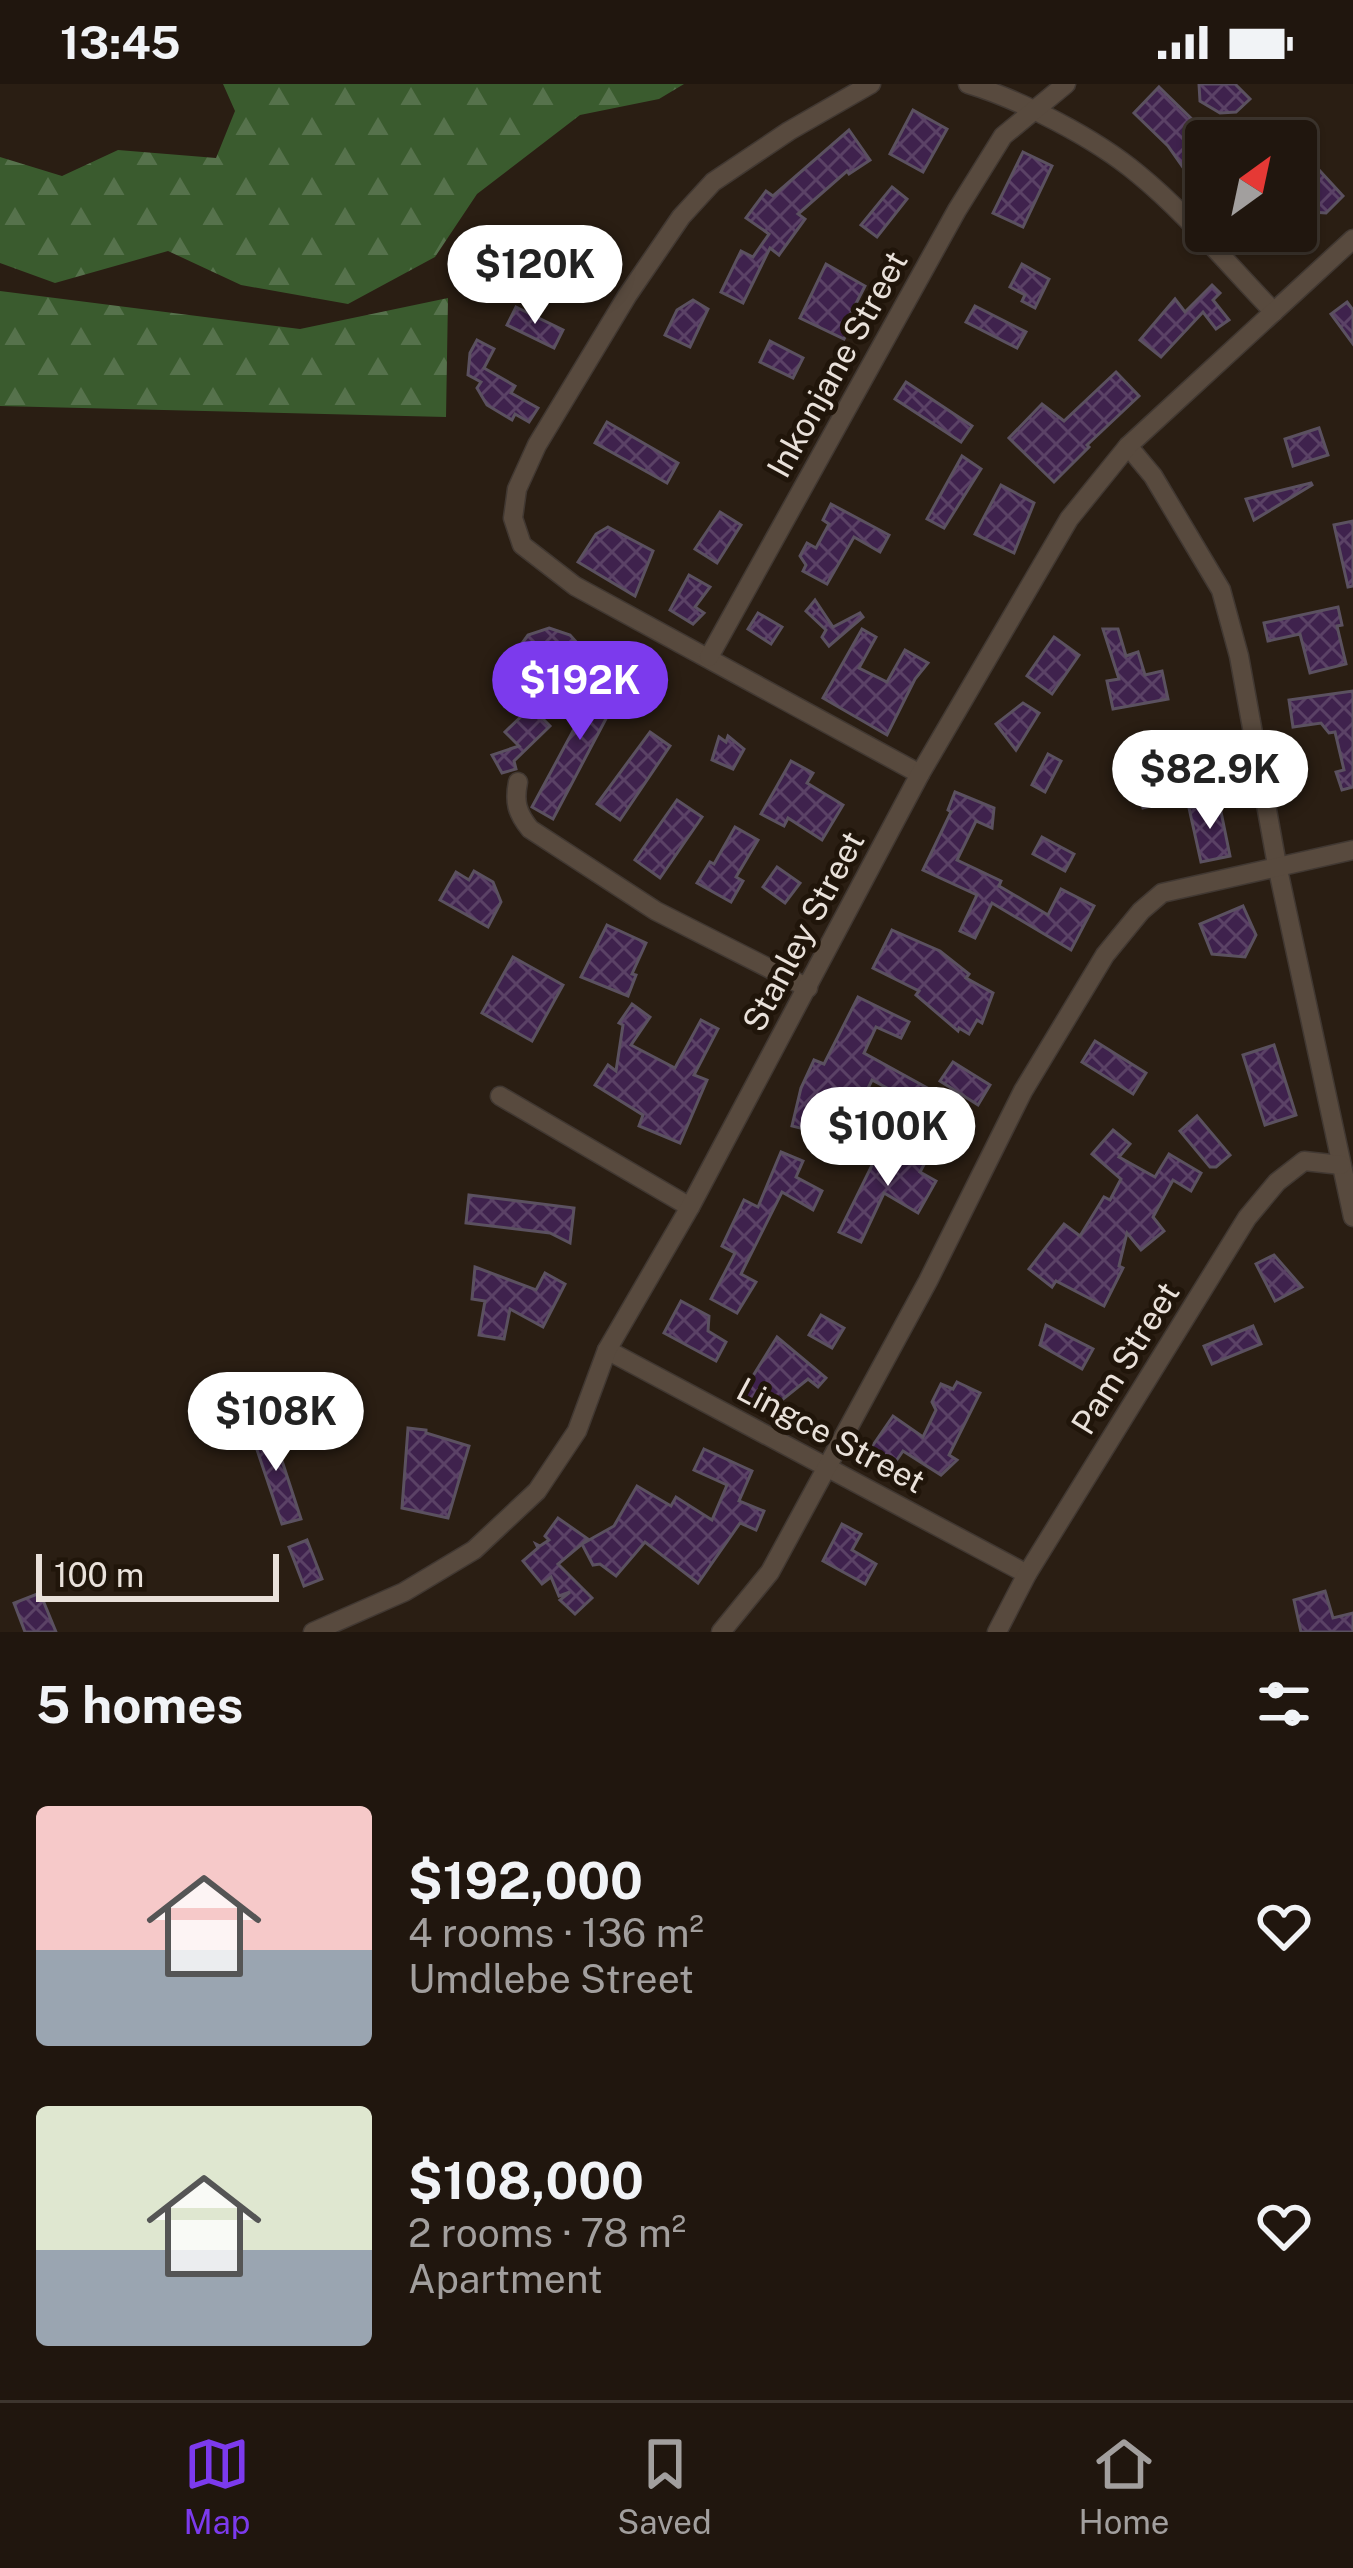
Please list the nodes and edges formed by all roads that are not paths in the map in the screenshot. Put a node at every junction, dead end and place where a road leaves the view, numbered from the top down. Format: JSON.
{"nodes":[{"id":1,"x":871,"y":84,"type":"edge"},
{"id":2,"x":968,"y":84,"type":"edge"},
{"id":3,"x":1066,"y":84,"type":"edge"},
{"id":4,"x":1031,"y":110,"type":"junction"},
{"id":5,"x":1353,"y":239,"type":"edge"},
{"id":6,"x":1274,"y":312,"type":"junction"},
{"id":7,"x":1128,"y":446,"type":"junction"},
{"id":8,"x":709,"y":657,"type":"junction"},
{"id":9,"x":920,"y":774,"type":"junction"},
{"id":10,"x":518,"y":782,"type":"dead end"},
{"id":11,"x":1353,"y":850,"type":"edge"},
{"id":12,"x":1277,"y":865,"type":"junction"},
{"id":13,"x":808,"y":988,"type":"junction"},
{"id":14,"x":500,"y":1096,"type":"dead end"},
{"id":15,"x":1341,"y":1165,"type":"junction"},
{"id":16,"x":690,"y":1207,"type":"junction"},
{"id":17,"x":1353,"y":1217,"type":"edge"},
{"id":18,"x":607,"y":1350,"type":"junction"},
{"id":19,"x":828,"y":1466,"type":"junction"},
{"id":20,"x":1027,"y":1574,"type":"junction"},
{"id":21,"x":313,"y":1632,"type":"edge"},
{"id":22,"x":722,"y":1632,"type":"edge"},
{"id":23,"x":997,"y":1632,"type":"edge"}],
"edges":[{"from":1,"to":8,"type":"street"},
{"from":2,"to":4,"type":"street"},
{"from":3,"to":4,"type":"street","name":"Inkonjane Street"},
{"from":4,"to":6,"type":"street"},
{"from":4,"to":8,"type":"street","name":"Inkonjane Street"},
{"from":5,"to":6,"type":"street","name":"Stanley Street"},
{"from":6,"to":7,"type":"street","name":"Stanley Street"},
{"from":7,"to":9,"type":"street","name":"Stanley Street"},
{"from":7,"to":12,"type":"street"},
{"from":8,"to":9,"type":"street"},
{"from":9,"to":13,"type":"street","name":"Stanley Street"},
{"from":10,"to":13,"type":"street"},
{"from":11,"to":12,"type":"street"},
{"from":12,"to":15,"type":"street"},
{"from":12,"to":19,"type":"street"},
{"from":13,"to":16,"type":"street","name":"Stanley Street"},
{"from":14,"to":16,"type":"street"},
{"from":15,"to":17,"type":"street"},
{"from":15,"to":20,"type":"street","name":"Pam Street"},
{"from":16,"to":18,"type":"street","name":"Stanley Street"},
{"from":18,"to":19,"type":"street","name":"Lingce Street"},
{"from":18,"to":21,"type":"street","name":"Stanley Street"},
{"from":19,"to":20,"type":"street","name":"Lingce Street"},
{"from":19,"to":22,"type":"street"},
{"from":20,"to":23,"type":"street","name":"Pam Street"}]}
